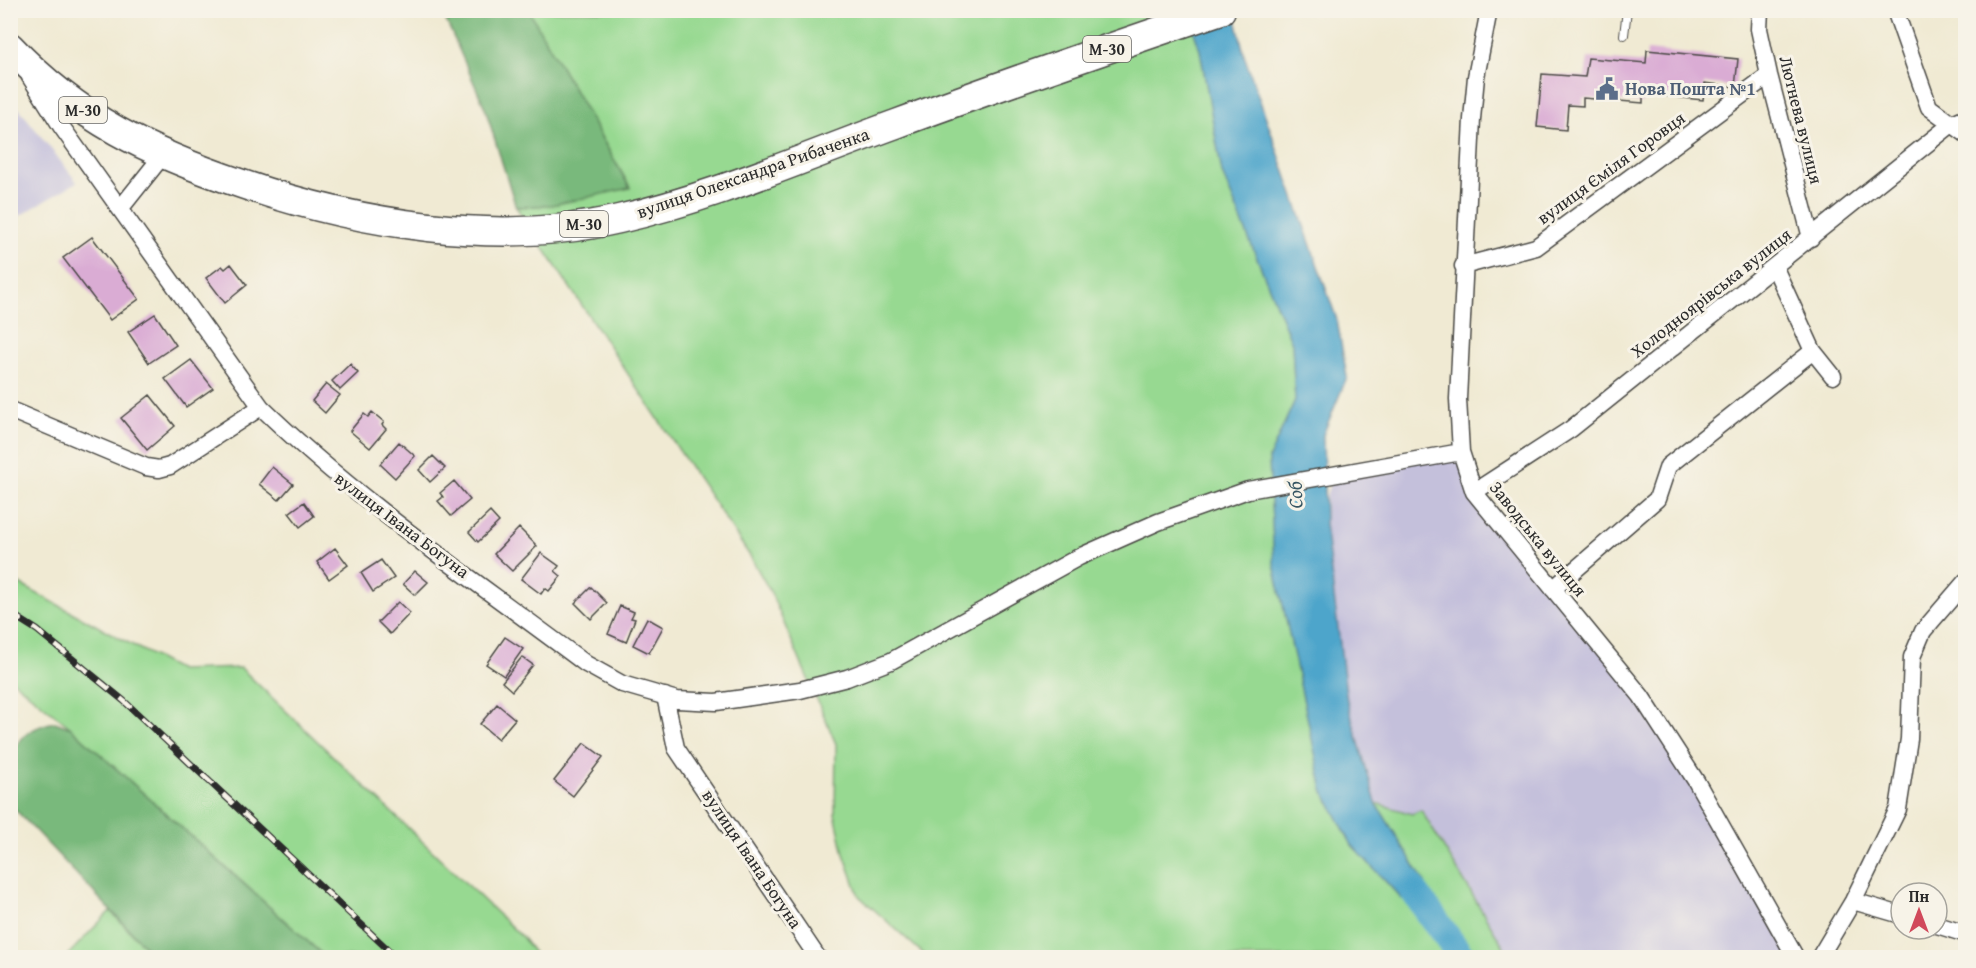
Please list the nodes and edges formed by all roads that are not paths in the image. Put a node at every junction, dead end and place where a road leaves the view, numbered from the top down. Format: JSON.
{"nodes":[{"id":1,"x":1221,"y":10,"type":"edge"},
{"id":2,"x":1490,"y":10,"type":"edge"},
{"id":3,"x":1627,"y":10,"type":"edge"},
{"id":4,"x":1760,"y":10,"type":"edge"},
{"id":5,"x":1895,"y":10,"type":"edge"},
{"id":6,"x":1624,"y":35,"type":"dead end"},
{"id":7,"x":11,"y":48,"type":"edge"},
{"id":8,"x":1769,"y":75,"type":"junction"},
{"id":9,"x":1961,"y":125,"type":"edge"},
{"id":10,"x":163,"y":155,"type":"junction"},
{"id":11,"x":120,"y":209,"type":"junction"},
{"id":12,"x":1811,"y":238,"type":"junction"},
{"id":13,"x":1463,"y":266,"type":"junction"},
{"id":14,"x":1775,"y":268,"type":"junction"},
{"id":15,"x":1813,"y":351,"type":"junction"},
{"id":16,"x":1833,"y":376,"type":"dead end"},
{"id":17,"x":261,"y":407,"type":"junction"},
{"id":18,"x":10,"y":410,"type":"edge"},
{"id":19,"x":1461,"y":452,"type":"junction"},
{"id":20,"x":1474,"y":492,"type":"junction"},
{"id":21,"x":1965,"y":581,"type":"edge"},
{"id":22,"x":1552,"y":589,"type":"junction"},
{"id":23,"x":664,"y":696,"type":"junction"},
{"id":24,"x":1853,"y":902,"type":"junction"},
{"id":25,"x":1889,"y":912,"type":"edge"},
{"id":26,"x":1949,"y":929,"type":"edge"},
{"id":27,"x":1965,"y":934,"type":"edge"},
{"id":28,"x":818,"y":957,"type":"edge"},
{"id":29,"x":1796,"y":957,"type":"edge"},
{"id":30,"x":1819,"y":957,"type":"edge"}],
"edges":[{"from":1,"to":10,"type":"highway","name":"вулиця Олександра Рибаченка","number":"М-30"},
{"from":2,"to":13,"type":"street","name":"Заводська вулиця"},
{"from":3,"to":6,"type":"lane"},
{"from":4,"to":8,"type":"street","name":"Лютнева вулиця"},
{"from":5,"to":9,"type":"street"},
{"from":7,"to":10,"type":"highway","name":"вулиця Олександра Рибаченка","number":"М-30"},
{"from":7,"to":11,"type":"street","name":"вулиця Івана Богуна"},
{"from":8,"to":12,"type":"street","name":"Лютнева вулиця"},
{"from":8,"to":13,"type":"street","name":"вулиця Єміля Горовця"},
{"from":9,"to":12,"type":"street","name":"Холодноярівська вулиця"},
{"from":10,"to":11,"type":"street"},
{"from":11,"to":17,"type":"street","name":"вулиця Івана Богуна"},
{"from":12,"to":14,"type":"street","name":"Холодноярівська вулиця"},
{"from":13,"to":19,"type":"street","name":"Заводська вулиця"},
{"from":14,"to":15,"type":"street"},
{"from":14,"to":20,"type":"street","name":"Холодноярівська вулиця"},
{"from":15,"to":16,"type":"street"},
{"from":15,"to":22,"type":"street"},
{"from":17,"to":18,"type":"street"},
{"from":17,"to":23,"type":"street","name":"вулиця Івана Богуна"},
{"from":19,"to":20,"type":"street","name":"Заводська вулиця"},
{"from":19,"to":23,"type":"street"},
{"from":20,"to":22,"type":"street","name":"Заводська вулиця"},
{"from":21,"to":24,"type":"street"},
{"from":22,"to":29,"type":"street","name":"Заводська вулиця"},
{"from":23,"to":28,"type":"street","name":"вулиця Івана Богуна"},
{"from":24,"to":25,"type":"street"},
{"from":24,"to":30,"type":"street"},
{"from":26,"to":27,"type":"street"}]}
